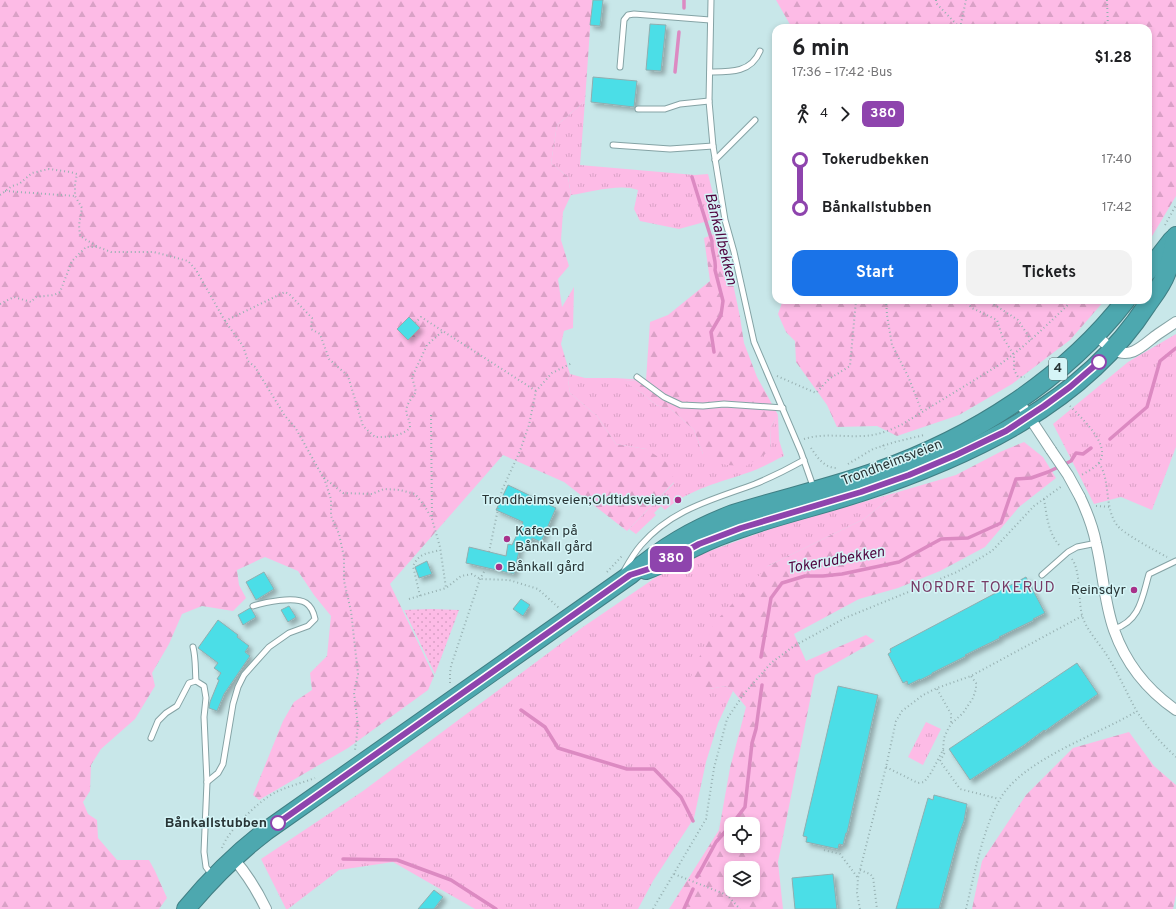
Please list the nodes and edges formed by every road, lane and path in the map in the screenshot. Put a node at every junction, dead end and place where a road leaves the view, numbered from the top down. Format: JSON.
{"nodes":[{"id":1,"x":711,"y":0,"type":"edge"},
{"id":2,"x":936,"y":0,"type":"edge"},
{"id":3,"x":966,"y":0,"type":"edge"},
{"id":4,"x":1107,"y":0,"type":"edge"},
{"id":5,"x":710,"y":20,"type":"junction"},
{"id":6,"x":956,"y":24,"type":"edge"},
{"id":7,"x":961,"y":24,"type":"edge"},
{"id":8,"x":1108,"y":24,"type":"edge"},
{"id":9,"x":760,"y":51,"type":"dead end"},
{"id":10,"x":620,"y":67,"type":"dead end"},
{"id":11,"x":710,"y":72,"type":"junction"},
{"id":12,"x":708,"y":101,"type":"junction"},
{"id":13,"x":638,"y":109,"type":"dead end"},
{"id":14,"x":755,"y":120,"type":"dead end"},
{"id":15,"x":613,"y":144,"type":"dead end"},
{"id":16,"x":713,"y":146,"type":"junction"},
{"id":17,"x":715,"y":160,"type":"junction"},
{"id":18,"x":4,"y":191,"type":"junction"},
{"id":19,"x":0,"y":195,"type":"edge"},
{"id":20,"x":75,"y":196,"type":"junction"},
{"id":21,"x":1176,"y":235,"type":"edge"},
{"id":22,"x":98,"y":247,"type":"junction"},
{"id":23,"x":1152,"y":266,"type":"edge"},
{"id":24,"x":1152,"y":297,"type":"edge"},
{"id":25,"x":0,"y":304,"type":"edge"},
{"id":26,"x":856,"y":304,"type":"edge"},
{"id":27,"x":886,"y":304,"type":"edge"},
{"id":28,"x":968,"y":304,"type":"edge"},
{"id":29,"x":993,"y":304,"type":"edge"},
{"id":30,"x":1069,"y":304,"type":"edge"},
{"id":31,"x":1122,"y":304,"type":"edge"},
{"id":32,"x":1148,"y":304,"type":"edge"},
{"id":33,"x":225,"y":321,"type":"junction"},
{"id":34,"x":1176,"y":322,"type":"edge"},
{"id":35,"x":415,"y":323,"type":"dead end"},
{"id":36,"x":443,"y":332,"type":"junction"},
{"id":37,"x":1096,"y":334,"type":"junction"},
{"id":38,"x":1031,"y":341,"type":"junction"},
{"id":39,"x":1112,"y":349,"type":"junction"},
{"id":40,"x":1014,"y":355,"type":"junction"},
{"id":41,"x":572,"y":363,"type":"dead end"},
{"id":42,"x":768,"y":372,"type":"junction"},
{"id":43,"x":1030,"y":376,"type":"dead end"},
{"id":44,"x":637,"y":377,"type":"dead end"},
{"id":45,"x":536,"y":391,"type":"junction"},
{"id":46,"x":1018,"y":400,"type":"junction"},
{"id":47,"x":1069,"y":404,"type":"dead end"},
{"id":48,"x":783,"y":408,"type":"junction"},
{"id":49,"x":922,"y":412,"type":"junction"},
{"id":50,"x":431,"y":415,"type":"dead end"},
{"id":51,"x":1029,"y":416,"type":"junction"},
{"id":52,"x":931,"y":434,"type":"dead end"},
{"id":53,"x":797,"y":441,"type":"junction"},
{"id":54,"x":884,"y":445,"type":"junction"},
{"id":55,"x":810,"y":448,"type":"dead end"},
{"id":56,"x":885,"y":449,"type":"dead end"},
{"id":57,"x":804,"y":460,"type":"junction"},
{"id":58,"x":1099,"y":463,"type":"junction"},
{"id":59,"x":846,"y":465,"type":"dead end"},
{"id":60,"x":842,"y":467,"type":"dead end"},
{"id":61,"x":1079,"y":476,"type":"dead end"},
{"id":62,"x":323,"y":477,"type":"junction"},
{"id":63,"x":1068,"y":483,"type":"dead end"},
{"id":64,"x":497,"y":498,"type":"dead end"},
{"id":65,"x":504,"y":498,"type":"dead end"},
{"id":66,"x":817,"y":498,"type":"junction"},
{"id":67,"x":1044,"y":499,"type":"junction"},
{"id":68,"x":1092,"y":504,"type":"dead end"},
{"id":69,"x":1110,"y":507,"type":"junction"},
{"id":70,"x":432,"y":519,"type":"junction"},
{"id":71,"x":1097,"y":543,"type":"junction"},
{"id":72,"x":440,"y":550,"type":"junction"},
{"id":73,"x":489,"y":552,"type":"dead end"},
{"id":74,"x":1068,"y":552,"type":"junction"},
{"id":75,"x":1175,"y":562,"type":"edge"},
{"id":76,"x":1176,"y":568,"type":"edge"},
{"id":77,"x":484,"y":570,"type":"dead end"},
{"id":78,"x":1042,"y":575,"type":"dead end"},
{"id":79,"x":480,"y":579,"type":"junction"},
{"id":80,"x":623,"y":579,"type":"junction"},
{"id":81,"x":446,"y":588,"type":"junction"},
{"id":82,"x":420,"y":596,"type":"junction"},
{"id":83,"x":409,"y":599,"type":"dead end"},
{"id":84,"x":254,"y":606,"type":"dead end"},
{"id":85,"x":560,"y":609,"type":"dead end"},
{"id":86,"x":1082,"y":616,"type":"junction"},
{"id":87,"x":1114,"y":629,"type":"junction"},
{"id":88,"x":193,"y":647,"type":"dead end"},
{"id":89,"x":971,"y":676,"type":"junction"},
{"id":90,"x":196,"y":681,"type":"junction"},
{"id":91,"x":936,"y":688,"type":"junction"},
{"id":92,"x":457,"y":696,"type":"junction"},
{"id":93,"x":1176,"y":710,"type":"edge"},
{"id":94,"x":1137,"y":711,"type":"junction"},
{"id":95,"x":951,"y":724,"type":"junction"},
{"id":96,"x":151,"y":738,"type":"dead end"},
{"id":97,"x":943,"y":750,"type":"junction"},
{"id":98,"x":354,"y":753,"type":"dead end"},
{"id":99,"x":1176,"y":757,"type":"edge"},
{"id":100,"x":886,"y":767,"type":"junction"},
{"id":101,"x":208,"y":782,"type":"junction"},
{"id":102,"x":999,"y":799,"type":"junction"},
{"id":103,"x":824,"y":850,"type":"dead end"},
{"id":104,"x":233,"y":858,"type":"junction"},
{"id":105,"x":860,"y":870,"type":"junction"},
{"id":106,"x":674,"y":874,"type":"junction"},
{"id":107,"x":213,"y":878,"type":"junction"},
{"id":108,"x":858,"y":878,"type":"junction"},
{"id":109,"x":876,"y":904,"type":"junction"},
{"id":110,"x":186,"y":909,"type":"edge"},
{"id":111,"x":266,"y":909,"type":"edge"},
{"id":112,"x":652,"y":909,"type":"edge"},
{"id":113,"x":740,"y":909,"type":"edge"},
{"id":114,"x":860,"y":909,"type":"edge"},
{"id":115,"x":874,"y":909,"type":"edge"},
{"id":116,"x":877,"y":909,"type":"edge"},
{"id":117,"x":966,"y":909,"type":"edge"}],
"edges":[{"from":1,"to":5,"type":"lane"},
{"from":2,"to":6,"type":"path"},
{"from":3,"to":7,"type":"path"},
{"from":4,"to":8,"type":"path"},
{"from":5,"to":10,"type":"lane"},
{"from":5,"to":11,"type":"lane"},
{"from":9,"to":11,"type":"lane"},
{"from":11,"to":12,"type":"lane"},
{"from":12,"to":13,"type":"lane"},
{"from":12,"to":16,"type":"lane"},
{"from":14,"to":17,"type":"lane"},
{"from":15,"to":16,"type":"lane"},
{"from":16,"to":17,"type":"lane"},
{"from":17,"to":42,"type":"lane"},
{"from":18,"to":19,"type":"path"},
{"from":18,"to":20,"type":"path"},
{"from":18,"to":20,"type":"path"},
{"from":20,"to":22,"type":"path"},
{"from":21,"to":23,"type":"highway","name":"Trondheimsveien","number":"4"},
{"from":21,"to":24,"type":"highway","name":"Trondheimsveien","number":"4"},
{"from":22,"to":25,"type":"path"},
{"from":22,"to":33,"type":"path"},
{"from":26,"to":42,"type":"path"},
{"from":27,"to":49,"type":"path"},
{"from":28,"to":40,"type":"path"},
{"from":29,"to":38,"type":"path"},
{"from":30,"to":38,"type":"path"},
{"from":31,"to":37,"type":"highway","name":"Trondheimsveien","number":"4"},
{"from":32,"to":39,"type":"highway","name":"Trondheimsveien","number":"4"},
{"from":33,"to":36,"type":"path"},
{"from":33,"to":62,"type":"path"},
{"from":34,"to":39,"type":"street"},
{"from":35,"to":36,"type":"path"},
{"from":36,"to":45,"type":"path"},
{"from":37,"to":39,"type":"street"},
{"from":37,"to":46,"type":"highway","name":"Trondheimsveien","number":"4"},
{"from":38,"to":40,"type":"path"},
{"from":39,"to":51,"type":"highway","name":"Trondheimsveien","number":"4"},
{"from":40,"to":43,"type":"path"},
{"from":40,"to":49,"type":"path"},
{"from":41,"to":45,"type":"path"},
{"from":42,"to":48,"type":"lane"},
{"from":44,"to":48,"type":"lane"},
{"from":45,"to":73,"type":"path"},
{"from":46,"to":51,"type":"street"},
{"from":46,"to":66,"type":"highway","name":"Trondheimsveien","number":"4"},
{"from":47,"to":58,"type":"path"},
{"from":48,"to":53,"type":"lane"},
{"from":49,"to":53,"type":"path"},
{"from":50,"to":70,"type":"path"},
{"from":51,"to":66,"type":"highway","name":"Trondheimsveien","number":"4"},
{"from":51,"to":71,"type":"street","bridge":true},
{"from":52,"to":54,"type":"path"},
{"from":53,"to":57,"type":"lane"},
{"from":54,"to":56,"type":"path"},
{"from":54,"to":59,"type":"path"},
{"from":55,"to":60,"type":"path"},
{"from":57,"to":66,"type":"lane"},
{"from":57,"to":80,"type":"lane"},
{"from":58,"to":61,"type":"path"},
{"from":58,"to":69,"type":"path"},
{"from":62,"to":70,"type":"path"},
{"from":62,"to":98,"type":"path"},
{"from":63,"to":67,"type":"path"},
{"from":64,"to":65,"type":"path","bridge":true},
{"from":66,"to":80,"type":"highway","name":"Trondheimsveien","number":"4"},
{"from":67,"to":74,"type":"path"},
{"from":67,"to":106,"type":"path"},
{"from":68,"to":69,"type":"path"},
{"from":69,"to":75,"type":"path"},
{"from":70,"to":72,"type":"path"},
{"from":71,"to":74,"type":"lane"},
{"from":71,"to":87,"type":"street"},
{"from":72,"to":81,"type":"path"},
{"from":72,"to":82,"type":"path"},
{"from":74,"to":78,"type":"lane"},
{"from":74,"to":86,"type":"path"},
{"from":75,"to":76,"type":"lane"},
{"from":75,"to":87,"type":"lane"},
{"from":77,"to":79,"type":"path"},
{"from":79,"to":81,"type":"path"},
{"from":79,"to":85,"type":"path"},
{"from":79,"to":92,"type":"path"},
{"from":80,"to":92,"type":"highway","name":"Trondheimsveien","number":"4"},
{"from":81,"to":82,"type":"path"},
{"from":82,"to":83,"type":"path"},
{"from":84,"to":101,"type":"lane"},
{"from":86,"to":89,"type":"path"},
{"from":86,"to":94,"type":"path"},
{"from":87,"to":93,"type":"street"},
{"from":88,"to":90,"type":"lane"},
{"from":89,"to":91,"type":"path"},
{"from":89,"to":95,"type":"path"},
{"from":90,"to":96,"type":"lane"},
{"from":90,"to":101,"type":"lane"},
{"from":91,"to":95,"type":"path"},
{"from":91,"to":100,"type":"path"},
{"from":92,"to":104,"type":"highway","name":"Trondheimsveien","number":"4"},
{"from":94,"to":99,"type":"path"},
{"from":94,"to":102,"type":"path"},
{"from":95,"to":97,"type":"path"},
{"from":97,"to":100,"type":"path"},
{"from":97,"to":102,"type":"path"},
{"from":100,"to":105,"type":"path"},
{"from":101,"to":107,"type":"lane"},
{"from":102,"to":117,"type":"path"},
{"from":103,"to":108,"type":"path"},
{"from":104,"to":107,"type":"highway","name":"Trondheimsveien","number":"4"},
{"from":104,"to":111,"type":"street"},
{"from":105,"to":108,"type":"path"},
{"from":105,"to":109,"type":"path"},
{"from":106,"to":112,"type":"path"},
{"from":106,"to":113,"type":"path"},
{"from":107,"to":110,"type":"highway","name":"Trondheimsveien","number":"4"},
{"from":108,"to":114,"type":"path"},
{"from":109,"to":115,"type":"path"},
{"from":109,"to":116,"type":"path"}]}
